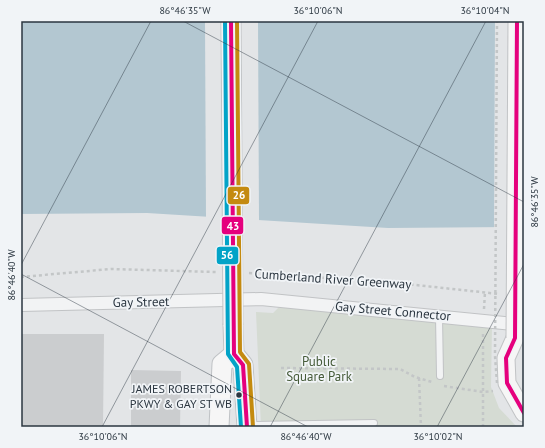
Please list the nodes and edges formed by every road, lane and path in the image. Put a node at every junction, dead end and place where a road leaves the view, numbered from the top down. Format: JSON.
{"nodes":[{"id":1,"x":231,"y":21,"type":"edge"},
{"id":2,"x":497,"y":21,"type":"edge"},
{"id":3,"x":517,"y":21,"type":"edge"},
{"id":4,"x":222,"y":273,"type":"dead end"},
{"id":5,"x":246,"y":273,"type":"dead end"},
{"id":6,"x":21,"y":277,"type":"edge"},
{"id":7,"x":501,"y":294,"type":"dead end"},
{"id":8,"x":261,"y":299,"type":"joint"},
{"id":9,"x":21,"y":305,"type":"edge"},
{"id":10,"x":439,"y":316,"type":"junction"},
{"id":11,"x":520,"y":332,"type":"edge"},
{"id":12,"x":483,"y":343,"type":"dead end"},
{"id":13,"x":524,"y":353,"type":"edge"},
{"id":14,"x":234,"y":354,"type":"junction"},
{"id":15,"x":281,"y":368,"type":"dead end"},
{"id":16,"x":440,"y":376,"type":"dead end"},
{"id":17,"x":419,"y":378,"type":"junction"},
{"id":18,"x":502,"y":383,"type":"junction"},
{"id":19,"x":483,"y":392,"type":"junction"},
{"id":20,"x":524,"y":413,"type":"edge"},
{"id":21,"x":374,"y":423,"type":"dead end"},
{"id":22,"x":247,"y":426,"type":"edge"},
{"id":23,"x":219,"y":427,"type":"edge"},
{"id":24,"x":421,"y":427,"type":"edge"},
{"id":25,"x":484,"y":427,"type":"edge"}],
"edges":[{"from":1,"to":14,"type":"main road","bridge":true},
{"from":2,"to":18,"type":"path","bridge":true},
{"from":3,"to":11,"type":"main road","bridge":true},
{"from":4,"to":6,"type":"path"},
{"from":5,"to":7,"type":"path","name":"Cumberland River Greenway"},
{"from":8,"to":9,"type":"street","name":"Gay Street"},
{"from":8,"to":10,"type":"street","name":"Gay Street Connector"},
{"from":10,"to":11,"type":"street","name":"Gay Street Connector"},
{"from":10,"to":16,"type":"lane"},
{"from":11,"to":13,"type":"main road"},
{"from":11,"to":18,"type":"main road"},
{"from":12,"to":19,"type":"path"},
{"from":14,"to":22,"type":"main road"},
{"from":14,"to":23,"type":"main road"},
{"from":15,"to":17,"type":"path"},
{"from":17,"to":19,"type":"path"},
{"from":17,"to":24,"type":"path"},
{"from":18,"to":19,"type":"path"},
{"from":18,"to":20,"type":"main road"},
{"from":19,"to":25,"type":"path"},
{"from":21,"to":22,"type":"lane"}]}
